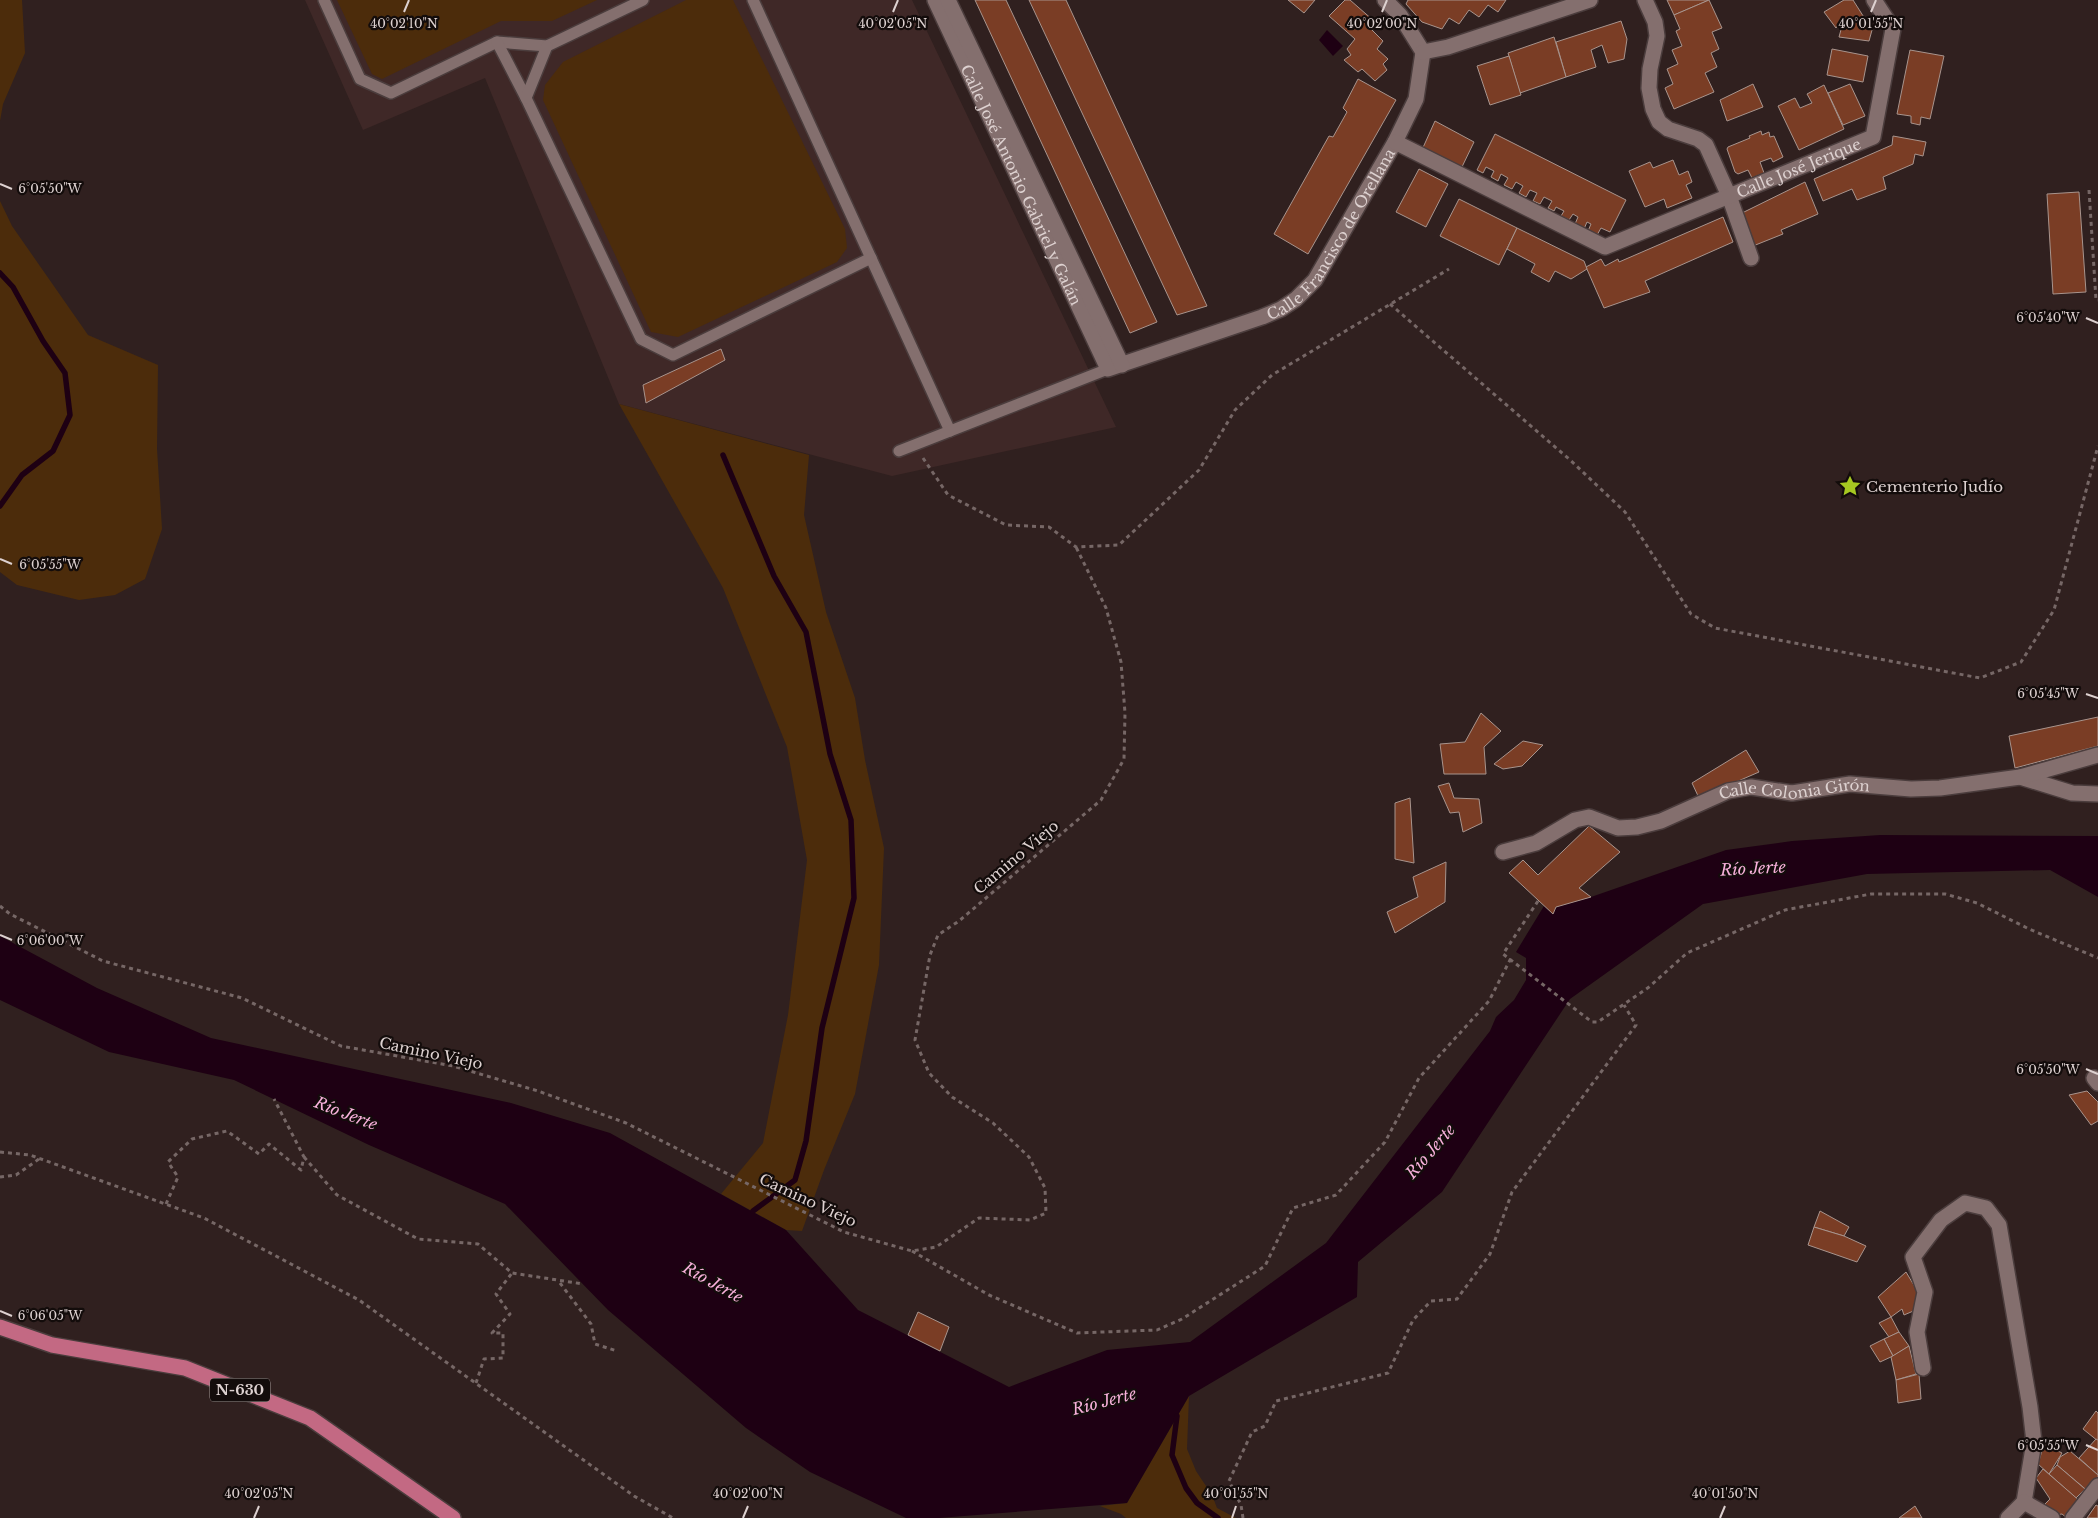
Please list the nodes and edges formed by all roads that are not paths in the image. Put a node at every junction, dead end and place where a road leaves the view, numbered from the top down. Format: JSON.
{"nodes":[{"id":1,"x":324,"y":0,"type":"edge"},
{"id":2,"x":643,"y":0,"type":"edge"},
{"id":3,"x":753,"y":0,"type":"edge"},
{"id":4,"x":935,"y":0,"type":"edge"},
{"id":5,"x":948,"y":0,"type":"edge"},
{"id":6,"x":1385,"y":0,"type":"edge"},
{"id":7,"x":1590,"y":0,"type":"edge"},
{"id":8,"x":1645,"y":0,"type":"edge"},
{"id":9,"x":1874,"y":0,"type":"edge"},
{"id":10,"x":498,"y":42,"type":"junction"},
{"id":11,"x":547,"y":46,"type":"junction"},
{"id":12,"x":1423,"y":52,"type":"junction"},
{"id":13,"x":526,"y":98,"type":"junction"},
{"id":14,"x":1395,"y":142,"type":"junction"},
{"id":15,"x":1729,"y":196,"type":"junction"},
{"id":16,"x":871,"y":258,"type":"junction"},
{"id":17,"x":1751,"y":258,"type":"dead end"},
{"id":18,"x":1115,"y":367,"type":"junction"},
{"id":19,"x":950,"y":431,"type":"junction"},
{"id":20,"x":899,"y":451,"type":"dead end"},
{"id":21,"x":2098,"y":755,"type":"edge"},
{"id":22,"x":2020,"y":777,"type":"junction"},
{"id":23,"x":2098,"y":794,"type":"edge"},
{"id":24,"x":1503,"y":852,"type":"dead end"},
{"id":25,"x":0,"y":1327,"type":"edge"},
{"id":26,"x":1924,"y":1368,"type":"dead end"},
{"id":27,"x":2098,"y":1486,"type":"edge"},
{"id":28,"x":2024,"y":1502,"type":"junction"},
{"id":29,"x":453,"y":1518,"type":"edge"},
{"id":30,"x":2008,"y":1518,"type":"edge"},
{"id":31,"x":2052,"y":1518,"type":"edge"},
{"id":32,"x":2073,"y":1518,"type":"edge"}],
"edges":[{"from":1,"to":10,"type":"lane"},
{"from":2,"to":11,"type":"lane"},
{"from":3,"to":16,"type":"lane"},
{"from":4,"to":18,"type":"street","name":"Calle José Antonio Gabriel y Galán"},
{"from":5,"to":18,"type":"street","name":"Calle José Antonio Gabriel y Galán"},
{"from":6,"to":12,"type":"street"},
{"from":7,"to":12,"type":"street"},
{"from":8,"to":15,"type":"street"},
{"from":9,"to":15,"type":"street","name":"Calle José Jerique"},
{"from":10,"to":11,"type":"lane"},
{"from":10,"to":13,"type":"lane"},
{"from":11,"to":13,"type":"lane"},
{"from":12,"to":14,"type":"street","name":"Calle Francisco de Orellana"},
{"from":13,"to":16,"type":"lane"},
{"from":14,"to":15,"type":"street"},
{"from":14,"to":18,"type":"street","name":"Calle Francisco de Orellana"},
{"from":15,"to":17,"type":"street"},
{"from":16,"to":19,"type":"lane"},
{"from":18,"to":19,"type":"lane"},
{"from":19,"to":20,"type":"lane"},
{"from":21,"to":22,"type":"street","name":"Calle Colonia Girón"},
{"from":22,"to":23,"type":"street"},
{"from":22,"to":24,"type":"street","name":"Calle Colonia Girón"},
{"from":25,"to":29,"type":"highway","number":"N-630"},
{"from":26,"to":28,"type":"street"},
{"from":27,"to":32,"type":"street"},
{"from":28,"to":30,"type":"street"},
{"from":28,"to":31,"type":"street"}]}
